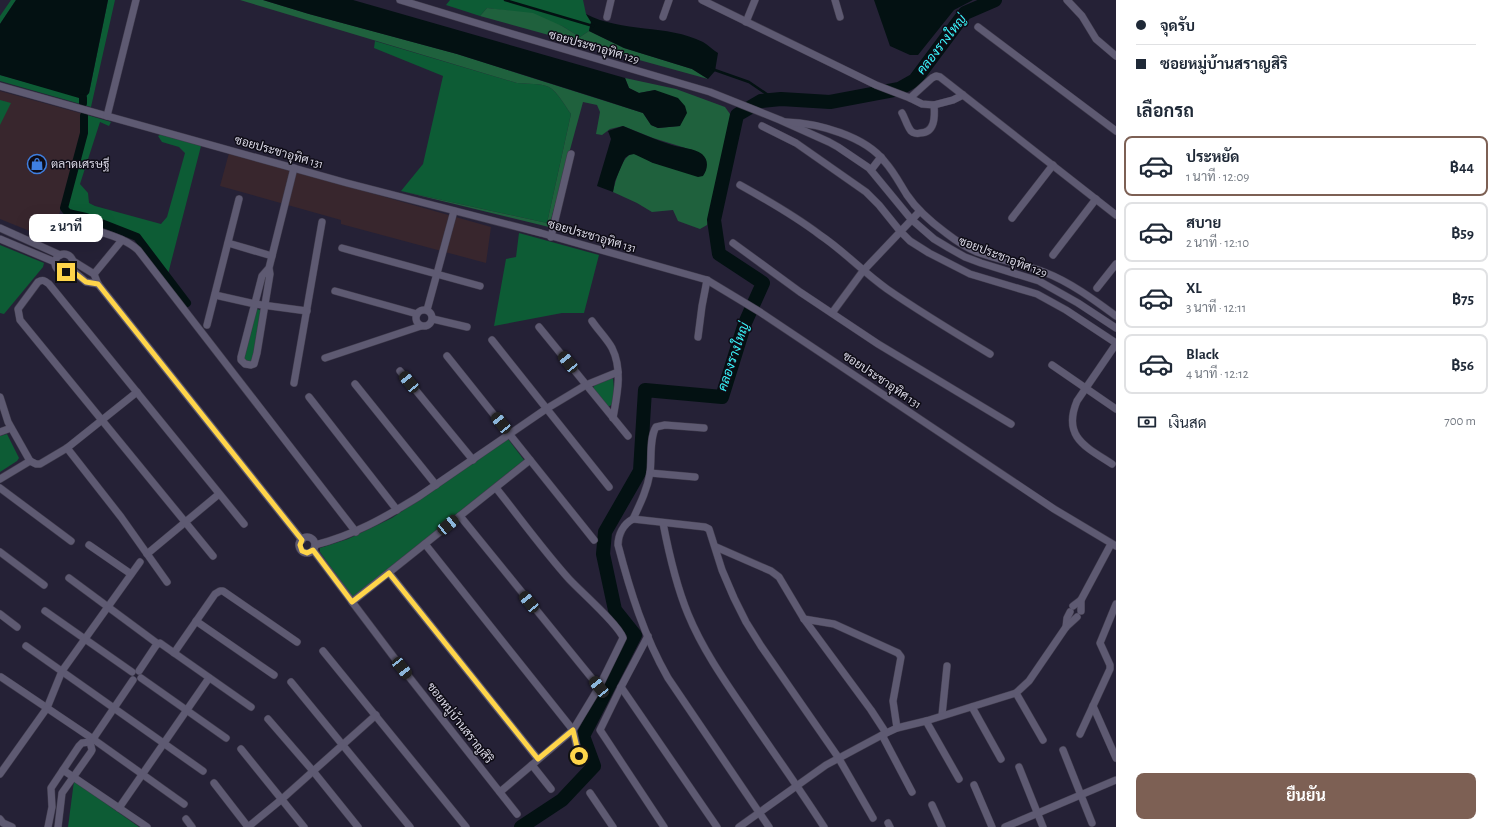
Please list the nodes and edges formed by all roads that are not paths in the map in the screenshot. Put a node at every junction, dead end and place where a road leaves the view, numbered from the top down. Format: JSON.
{"nodes":[{"id":1,"x":136,"y":0,"type":"edge"},
{"id":2,"x":400,"y":0,"type":"edge"},
{"id":3,"x":611,"y":0,"type":"edge"},
{"id":4,"x":668,"y":0,"type":"edge"},
{"id":5,"x":702,"y":0,"type":"edge"},
{"id":6,"x":755,"y":0,"type":"edge"},
{"id":7,"x":835,"y":0,"type":"edge"},
{"id":8,"x":1067,"y":0,"type":"edge"},
{"id":9,"x":607,"y":17,"type":"dead end"},
{"id":10,"x":663,"y":17,"type":"dead end"},
{"id":11,"x":840,"y":17,"type":"dead end"},
{"id":12,"x":746,"y":22,"type":"junction"},
{"id":13,"x":978,"y":27,"type":"dead end"},
{"id":14,"x":1116,"y":56,"type":"edge"},
{"id":15,"x":0,"y":86,"type":"edge"},
{"id":16,"x":963,"y":95,"type":"junction"},
{"id":17,"x":907,"y":97,"type":"junction"},
{"id":18,"x":934,"y":106,"type":"junction"},
{"id":19,"x":902,"y":113,"type":"dead end"},
{"id":20,"x":107,"y":116,"type":"junction"},
{"id":21,"x":782,"y":121,"type":"junction"},
{"id":22,"x":762,"y":126,"type":"dead end"},
{"id":23,"x":1116,"y":131,"type":"edge"},
{"id":24,"x":571,"y":154,"type":"dead end"},
{"id":25,"x":881,"y":157,"type":"junction"},
{"id":26,"x":1053,"y":165,"type":"junction"},
{"id":27,"x":294,"y":168,"type":"junction"},
{"id":28,"x":871,"y":170,"type":"junction"},
{"id":29,"x":740,"y":185,"type":"dead end"},
{"id":30,"x":239,"y":199,"type":"dead end"},
{"id":31,"x":1096,"y":199,"type":"junction"},
{"id":32,"x":920,"y":211,"type":"junction"},
{"id":33,"x":454,"y":212,"type":"junction"},
{"id":34,"x":1116,"y":215,"type":"edge"},
{"id":35,"x":1012,"y":218,"type":"dead end"},
{"id":36,"x":911,"y":219,"type":"junction"},
{"id":37,"x":322,"y":222,"type":"dead end"},
{"id":38,"x":0,"y":228,"type":"edge"},
{"id":39,"x":89,"y":228,"type":"dead end"},
{"id":40,"x":900,"y":231,"type":"junction"},
{"id":41,"x":551,"y":237,"type":"junction"},
{"id":42,"x":0,"y":239,"type":"edge"},
{"id":43,"x":122,"y":240,"type":"junction"},
{"id":44,"x":228,"y":243,"type":"junction"},
{"id":45,"x":733,"y":243,"type":"dead end"},
{"id":46,"x":342,"y":248,"type":"dead end"},
{"id":47,"x":60,"y":255,"type":"junction"},
{"id":48,"x":1053,"y":255,"type":"dead end"},
{"id":49,"x":272,"y":256,"type":"junction"},
{"id":50,"x":74,"y":261,"type":"junction"},
{"id":51,"x":55,"y":262,"type":"junction"},
{"id":52,"x":1116,"y":264,"type":"edge"},
{"id":53,"x":269,"y":268,"type":"junction"},
{"id":54,"x":71,"y":270,"type":"junction"},
{"id":55,"x":863,"y":271,"type":"junction"},
{"id":56,"x":94,"y":274,"type":"junction"},
{"id":57,"x":437,"y":274,"type":"junction"},
{"id":58,"x":707,"y":280,"type":"junction"},
{"id":59,"x":98,"y":284,"type":"junction"},
{"id":60,"x":480,"y":286,"type":"dead end"},
{"id":61,"x":1097,"y":288,"type":"dead end"},
{"id":62,"x":335,"y":292,"type":"dead end"},
{"id":63,"x":215,"y":295,"type":"junction"},
{"id":64,"x":255,"y":304,"type":"junction"},
{"id":65,"x":265,"y":305,"type":"junction"},
{"id":66,"x":427,"y":310,"type":"junction"},
{"id":67,"x":307,"y":311,"type":"junction"},
{"id":68,"x":832,"y":313,"type":"junction"},
{"id":69,"x":417,"y":314,"type":"junction"},
{"id":70,"x":1116,"y":316,"type":"edge"},
{"id":71,"x":432,"y":319,"type":"junction"},
{"id":72,"x":592,"y":321,"type":"dead end"},
{"id":73,"x":207,"y":325,"type":"dead end"},
{"id":74,"x":421,"y":326,"type":"junction"},
{"id":75,"x":467,"y":327,"type":"dead end"},
{"id":76,"x":539,"y":327,"type":"dead end"},
{"id":77,"x":1116,"y":328,"type":"edge"},
{"id":78,"x":698,"y":337,"type":"dead end"},
{"id":79,"x":492,"y":340,"type":"dead end"},
{"id":80,"x":1116,"y":344,"type":"edge"},
{"id":81,"x":990,"y":354,"type":"dead end"},
{"id":82,"x":447,"y":356,"type":"dead end"},
{"id":83,"x":325,"y":358,"type":"dead end"},
{"id":84,"x":1052,"y":365,"type":"dead end"},
{"id":85,"x":400,"y":371,"type":"dead end"},
{"id":86,"x":618,"y":372,"type":"junction"},
{"id":87,"x":294,"y":383,"type":"dead end"},
{"id":88,"x":355,"y":384,"type":"dead end"},
{"id":89,"x":586,"y":385,"type":"junction"},
{"id":90,"x":1085,"y":388,"type":"junction"},
{"id":91,"x":137,"y":392,"type":"junction"},
{"id":92,"x":0,"y":397,"type":"edge"},
{"id":93,"x":309,"y":397,"type":"dead end"},
{"id":94,"x":546,"y":409,"type":"junction"},
{"id":95,"x":1116,"y":409,"type":"edge"},
{"id":96,"x":613,"y":418,"type":"junction"},
{"id":97,"x":101,"y":421,"type":"junction"},
{"id":98,"x":1011,"y":424,"type":"dead end"},
{"id":99,"x":11,"y":428,"type":"junction"},
{"id":100,"x":704,"y":428,"type":"dead end"},
{"id":101,"x":0,"y":432,"type":"edge"},
{"id":102,"x":510,"y":435,"type":"junction"},
{"id":103,"x":628,"y":436,"type":"dead end"},
{"id":104,"x":67,"y":448,"type":"junction"},
{"id":105,"x":473,"y":460,"type":"junction"},
{"id":106,"x":530,"y":460,"type":"junction"},
{"id":107,"x":30,"y":461,"type":"junction"},
{"id":108,"x":1112,"y":464,"type":"dead end"},
{"id":109,"x":650,"y":473,"type":"junction"},
{"id":110,"x":695,"y":477,"type":"dead end"},
{"id":111,"x":0,"y":479,"type":"edge"},
{"id":112,"x":436,"y":485,"type":"junction"},
{"id":113,"x":609,"y":487,"type":"dead end"},
{"id":114,"x":0,"y":488,"type":"edge"},
{"id":115,"x":496,"y":488,"type":"junction"},
{"id":116,"x":219,"y":494,"type":"junction"},
{"id":117,"x":397,"y":510,"type":"junction"},
{"id":118,"x":460,"y":516,"type":"junction"},
{"id":119,"x":633,"y":519,"type":"junction"},
{"id":120,"x":184,"y":522,"type":"junction"},
{"id":121,"x":663,"y":523,"type":"junction"},
{"id":122,"x":244,"y":524,"type":"dead end"},
{"id":123,"x":356,"y":532,"type":"junction"},
{"id":124,"x":302,"y":540,"type":"junction"},
{"id":125,"x":594,"y":540,"type":"dead end"},
{"id":126,"x":71,"y":541,"type":"dead end"},
{"id":127,"x":425,"y":544,"type":"junction"},
{"id":128,"x":89,"y":545,"type":"dead end"},
{"id":129,"x":1114,"y":545,"type":"edge"},
{"id":130,"x":716,"y":547,"type":"junction"},
{"id":131,"x":314,"y":548,"type":"junction"},
{"id":132,"x":0,"y":552,"type":"edge"},
{"id":133,"x":147,"y":554,"type":"junction"},
{"id":134,"x":213,"y":556,"type":"dead end"},
{"id":135,"x":140,"y":562,"type":"dead end"},
{"id":136,"x":389,"y":573,"type":"junction"},
{"id":137,"x":131,"y":574,"type":"junction"},
{"id":138,"x":69,"y":578,"type":"dead end"},
{"id":139,"x":167,"y":582,"type":"dead end"},
{"id":140,"x":44,"y":585,"type":"dead end"},
{"id":141,"x":1081,"y":600,"type":"junction"},
{"id":142,"x":352,"y":602,"type":"junction"},
{"id":143,"x":1116,"y":604,"type":"edge"},
{"id":144,"x":108,"y":607,"type":"junction"},
{"id":145,"x":45,"y":611,"type":"dead end"},
{"id":146,"x":0,"y":614,"type":"edge"},
{"id":147,"x":804,"y":619,"type":"junction"},
{"id":148,"x":196,"y":621,"type":"junction"},
{"id":149,"x":17,"y":627,"type":"dead end"},
{"id":150,"x":1066,"y":627,"type":"junction"},
{"id":151,"x":648,"y":636,"type":"junction"},
{"id":152,"x":85,"y":639,"type":"junction"},
{"id":153,"x":297,"y":642,"type":"dead end"},
{"id":154,"x":158,"y":644,"type":"junction"},
{"id":155,"x":26,"y":646,"type":"dead end"},
{"id":156,"x":323,"y":651,"type":"dead end"},
{"id":157,"x":174,"y":653,"type":"junction"},
{"id":158,"x":947,"y":666,"type":"dead end"},
{"id":159,"x":62,"y":671,"type":"junction"},
{"id":160,"x":135,"y":671,"type":"junction"},
{"id":161,"x":274,"y":675,"type":"dead end"},
{"id":162,"x":1,"y":677,"type":"edge"},
{"id":163,"x":141,"y":678,"type":"junction"},
{"id":164,"x":209,"y":678,"type":"junction"},
{"id":165,"x":133,"y":680,"type":"junction"},
{"id":166,"x":292,"y":682,"type":"dead end"},
{"id":167,"x":599,"y":687,"type":"junction"},
{"id":168,"x":621,"y":687,"type":"junction"},
{"id":169,"x":1016,"y":693,"type":"junction"},
{"id":170,"x":1093,"y":706,"type":"junction"},
{"id":171,"x":251,"y":707,"type":"dead end"},
{"id":172,"x":972,"y":707,"type":"junction"},
{"id":173,"x":47,"y":708,"type":"junction"},
{"id":174,"x":114,"y":708,"type":"junction"},
{"id":175,"x":186,"y":710,"type":"junction"},
{"id":176,"x":376,"y":715,"type":"junction"},
{"id":177,"x":942,"y":715,"type":"junction"},
{"id":178,"x":268,"y":719,"type":"dead end"},
{"id":179,"x":926,"y":720,"type":"junction"},
{"id":180,"x":897,"y":728,"type":"junction"},
{"id":181,"x":573,"y":730,"type":"junction"},
{"id":182,"x":884,"y":734,"type":"junction"},
{"id":183,"x":1080,"y":734,"type":"dead end"},
{"id":184,"x":226,"y":738,"type":"dead end"},
{"id":185,"x":1043,"y":740,"type":"dead end"},
{"id":186,"x":91,"y":741,"type":"junction"},
{"id":187,"x":164,"y":743,"type":"junction"},
{"id":188,"x":343,"y":744,"type":"junction"},
{"id":189,"x":241,"y":749,"type":"dead end"},
{"id":190,"x":1063,"y":750,"type":"dead end"},
{"id":191,"x":579,"y":756,"type":"dead end"},
{"id":192,"x":838,"y":757,"type":"junction"},
{"id":193,"x":1116,"y":758,"type":"edge"},
{"id":194,"x":538,"y":759,"type":"junction"},
{"id":195,"x":1001,"y":759,"type":"dead end"},
{"id":196,"x":532,"y":765,"type":"junction"},
{"id":197,"x":1019,"y":767,"type":"dead end"},
{"id":198,"x":64,"y":770,"type":"junction"},
{"id":199,"x":203,"y":771,"type":"dead end"},
{"id":200,"x":313,"y":771,"type":"junction"},
{"id":201,"x":0,"y":774,"type":"edge"},
{"id":202,"x":142,"y":774,"type":"junction"},
{"id":203,"x":73,"y":777,"type":"junction"},
{"id":204,"x":959,"y":779,"type":"dead end"},
{"id":205,"x":1116,"y":780,"type":"edge"},
{"id":206,"x":214,"y":783,"type":"dead end"},
{"id":207,"x":974,"y":785,"type":"dead end"},
{"id":208,"x":797,"y":786,"type":"junction"},
{"id":209,"x":552,"y":789,"type":"dead end"},
{"id":210,"x":500,"y":792,"type":"junction"},
{"id":211,"x":912,"y":792,"type":"dead end"},
{"id":212,"x":590,"y":793,"type":"dead end"},
{"id":213,"x":1080,"y":795,"type":"junction"},
{"id":214,"x":282,"y":799,"type":"junction"},
{"id":215,"x":184,"y":804,"type":"dead end"},
{"id":216,"x":932,"y":804,"type":"dead end"},
{"id":217,"x":119,"y":808,"type":"junction"},
{"id":218,"x":759,"y":812,"type":"junction"},
{"id":219,"x":1038,"y":813,"type":"junction"},
{"id":220,"x":517,"y":814,"type":"dead end"},
{"id":221,"x":873,"y":818,"type":"dead end"},
{"id":222,"x":0,"y":819,"type":"edge"},
{"id":223,"x":186,"y":819,"type":"dead end"},
{"id":224,"x":1092,"y":823,"type":"dead end"},
{"id":225,"x":12,"y":827,"type":"edge"},
{"id":226,"x":48,"y":827,"type":"edge"},
{"id":227,"x":58,"y":827,"type":"edge"},
{"id":228,"x":147,"y":827,"type":"edge"},
{"id":229,"x":192,"y":827,"type":"edge"},
{"id":230,"x":248,"y":827,"type":"edge"},
{"id":231,"x":304,"y":827,"type":"edge"},
{"id":232,"x":358,"y":827,"type":"edge"},
{"id":233,"x":410,"y":827,"type":"edge"},
{"id":234,"x":466,"y":827,"type":"edge"},
{"id":235,"x":612,"y":827,"type":"edge"},
{"id":236,"x":664,"y":827,"type":"edge"},
{"id":237,"x":717,"y":827,"type":"edge"},
{"id":238,"x":739,"y":827,"type":"edge"},
{"id":239,"x":769,"y":827,"type":"edge"},
{"id":240,"x":824,"y":827,"type":"edge"},
{"id":241,"x":942,"y":827,"type":"edge"},
{"id":242,"x":992,"y":827,"type":"edge"},
{"id":243,"x":1005,"y":827,"type":"edge"},
{"id":244,"x":1043,"y":827,"type":"edge"}],
"edges":[{"from":1,"to":20,"type":"street"},
{"from":2,"to":21,"type":"street","name":"ซอยประชาอุทิศ 129"},
{"from":3,"to":9,"type":"street"},
{"from":4,"to":10,"type":"street"},
{"from":5,"to":12,"type":"street"},
{"from":6,"to":12,"type":"street"},
{"from":7,"to":11,"type":"street"},
{"from":8,"to":14,"type":"street"},
{"from":12,"to":17,"type":"street"},
{"from":13,"to":23,"type":"street"},
{"from":15,"to":20,"type":"street","name":"ซอยประชาอุทิศ 131"},
{"from":16,"to":17,"type":"street"},
{"from":16,"to":18,"type":"street"},
{"from":16,"to":26,"type":"street"},
{"from":17,"to":18,"type":"street"},
{"from":18,"to":19,"type":"street"},
{"from":20,"to":27,"type":"street","name":"ซอยประชาอุทิศ 131"},
{"from":21,"to":25,"type":"street","name":"ซอยประชาอุทิศ 129"},
{"from":21,"to":28,"type":"street","name":"ซอยประชาอุทิศ 129"},
{"from":22,"to":40,"type":"street"},
{"from":24,"to":41,"type":"street"},
{"from":25,"to":28,"type":"street"},
{"from":25,"to":32,"type":"street","name":"ซอยประชาอุทิศ 129"},
{"from":26,"to":31,"type":"street"},
{"from":26,"to":35,"type":"street"},
{"from":27,"to":33,"type":"street","name":"ซอยประชาอุทิศ 131"},
{"from":27,"to":49,"type":"street"},
{"from":28,"to":36,"type":"street","name":"ซอยประชาอุทิศ 129"},
{"from":29,"to":55,"type":"street"},
{"from":30,"to":44,"type":"street"},
{"from":31,"to":34,"type":"street"},
{"from":31,"to":48,"type":"street"},
{"from":32,"to":36,"type":"street"},
{"from":32,"to":70,"type":"street","name":"ซอยประชาอุทิศ 129"},
{"from":33,"to":41,"type":"street","name":"ซอยประชาอุทิศ 131"},
{"from":33,"to":57,"type":"street"},
{"from":36,"to":40,"type":"street"},
{"from":36,"to":77,"type":"street","name":"ซอยประชาอุทิศ 129"},
{"from":37,"to":67,"type":"street"},
{"from":38,"to":47,"type":"street"},
{"from":39,"to":43,"type":"street"},
{"from":40,"to":55,"type":"street"},
{"from":40,"to":80,"type":"street"},
{"from":41,"to":58,"type":"street","name":"ซอยประชาอุทิศ 131"},
{"from":42,"to":51,"type":"street"},
{"from":43,"to":56,"type":"street"},
{"from":43,"to":123,"type":"street"},
{"from":44,"to":49,"type":"street"},
{"from":44,"to":63,"type":"street"},
{"from":45,"to":68,"type":"street"},
{"from":46,"to":57,"type":"street"},
{"from":47,"to":50,"type":"street"},
{"from":47,"to":51,"type":"street"},
{"from":49,"to":53,"type":"street"},
{"from":50,"to":54,"type":"street"},
{"from":50,"to":56,"type":"street"},
{"from":51,"to":54,"type":"street"},
{"from":52,"to":61,"type":"street"},
{"from":53,"to":64,"type":"street"},
{"from":53,"to":65,"type":"street"},
{"from":54,"to":59,"type":"street"},
{"from":55,"to":68,"type":"street"},
{"from":55,"to":81,"type":"street"},
{"from":56,"to":59,"type":"street","name":"ซอยหมู่บ้านสราญสิริ"},
{"from":57,"to":60,"type":"street"},
{"from":57,"to":66,"type":"street"},
{"from":58,"to":78,"type":"street"},
{"from":58,"to":129,"type":"street","name":"ซอยประชาอุทิศ 131"},
{"from":59,"to":124,"type":"street","name":"ซอยหมู่บ้านสราญสิริ"},
{"from":62,"to":69,"type":"street"},
{"from":63,"to":64,"type":"street"},
{"from":63,"to":73,"type":"street"},
{"from":64,"to":65,"type":"street"},
{"from":64,"to":65,"type":"street"},
{"from":65,"to":67,"type":"street"},
{"from":66,"to":69,"type":"street"},
{"from":66,"to":71,"type":"street"},
{"from":67,"to":87,"type":"street"},
{"from":68,"to":98,"type":"street"},
{"from":69,"to":74,"type":"street"},
{"from":71,"to":74,"type":"street"},
{"from":71,"to":75,"type":"street"},
{"from":72,"to":86,"type":"street"},
{"from":74,"to":83,"type":"street"},
{"from":76,"to":89,"type":"street"},
{"from":79,"to":94,"type":"street"},
{"from":80,"to":90,"type":"street"},
{"from":82,"to":102,"type":"street"},
{"from":84,"to":90,"type":"street"},
{"from":85,"to":105,"type":"street"},
{"from":86,"to":89,"type":"street"},
{"from":86,"to":96,"type":"street"},
{"from":88,"to":112,"type":"street"},
{"from":89,"to":94,"type":"street"},
{"from":89,"to":96,"type":"street"},
{"from":90,"to":95,"type":"street"},
{"from":90,"to":108,"type":"street"},
{"from":91,"to":97,"type":"street"},
{"from":91,"to":97,"type":"street"},
{"from":91,"to":116,"type":"street"},
{"from":92,"to":99,"type":"street"},
{"from":93,"to":117,"type":"street"},
{"from":94,"to":102,"type":"street"},
{"from":94,"to":113,"type":"street"},
{"from":96,"to":103,"type":"street"},
{"from":97,"to":104,"type":"street"},
{"from":97,"to":120,"type":"street"},
{"from":99,"to":101,"type":"street"},
{"from":99,"to":107,"type":"street"},
{"from":100,"to":109,"type":"street"},
{"from":102,"to":105,"type":"street"},
{"from":102,"to":106,"type":"street"},
{"from":104,"to":107,"type":"street"},
{"from":104,"to":133,"type":"street"},
{"from":105,"to":112,"type":"street"},
{"from":106,"to":115,"type":"street"},
{"from":106,"to":125,"type":"street"},
{"from":107,"to":111,"type":"street"},
{"from":109,"to":110,"type":"street"},
{"from":109,"to":119,"type":"street"},
{"from":112,"to":117,"type":"street"},
{"from":114,"to":126,"type":"street"},
{"from":115,"to":118,"type":"street"},
{"from":115,"to":167,"type":"street"},
{"from":116,"to":120,"type":"street"},
{"from":116,"to":122,"type":"street"},
{"from":117,"to":123,"type":"street"},
{"from":118,"to":127,"type":"street"},
{"from":118,"to":167,"type":"street"},
{"from":119,"to":121,"type":"street"},
{"from":119,"to":151,"type":"street"},
{"from":120,"to":133,"type":"street"},
{"from":120,"to":134,"type":"street"},
{"from":121,"to":130,"type":"street"},
{"from":121,"to":208,"type":"street"},
{"from":123,"to":131,"type":"street"},
{"from":124,"to":131,"type":"street"},
{"from":124,"to":131,"type":"street","name":"ซอยหมู่บ้านสราญสิริ"},
{"from":127,"to":136,"type":"street"},
{"from":127,"to":181,"type":"street"},
{"from":128,"to":137,"type":"street"},
{"from":129,"to":141,"type":"street"},
{"from":130,"to":147,"type":"street"},
{"from":130,"to":192,"type":"street"},
{"from":131,"to":142,"type":"street","name":"ซอยหมู่บ้านสราญสิริ"},
{"from":132,"to":140,"type":"street"},
{"from":133,"to":139,"type":"street"},
{"from":135,"to":137,"type":"street"},
{"from":136,"to":142,"type":"street"},
{"from":136,"to":194,"type":"street"},
{"from":137,"to":144,"type":"street"},
{"from":138,"to":144,"type":"street"},
{"from":141,"to":150,"type":"street"},
{"from":141,"to":150,"type":"street"},
{"from":142,"to":210,"type":"street","name":"ซอยหมู่บ้านสราญสิริ"},
{"from":143,"to":170,"type":"street"},
{"from":144,"to":152,"type":"street"},
{"from":144,"to":154,"type":"street"},
{"from":145,"to":152,"type":"street"},
{"from":146,"to":149,"type":"street"},
{"from":147,"to":180,"type":"street"},
{"from":147,"to":182,"type":"street"},
{"from":148,"to":153,"type":"street"},
{"from":148,"to":157,"type":"street"},
{"from":148,"to":161,"type":"street"},
{"from":150,"to":169,"type":"street"},
{"from":151,"to":168,"type":"street"},
{"from":151,"to":218,"type":"street"},
{"from":152,"to":159,"type":"street"},
{"from":152,"to":160,"type":"street"},
{"from":154,"to":157,"type":"street"},
{"from":154,"to":160,"type":"street"},
{"from":155,"to":159,"type":"street"},
{"from":156,"to":176,"type":"street"},
{"from":157,"to":164,"type":"street"},
{"from":158,"to":177,"type":"street"},
{"from":159,"to":173,"type":"street"},
{"from":159,"to":174,"type":"street"},
{"from":160,"to":163,"type":"street"},
{"from":160,"to":165,"type":"street"},
{"from":162,"to":173,"type":"street"},
{"from":163,"to":165,"type":"street"},
{"from":163,"to":175,"type":"street"},
{"from":164,"to":171,"type":"street"},
{"from":164,"to":175,"type":"street"},
{"from":165,"to":174,"type":"street"},
{"from":166,"to":188,"type":"street"},
{"from":167,"to":181,"type":"street"},
{"from":168,"to":236,"type":"street"},
{"from":168,"to":237,"type":"street"},
{"from":169,"to":172,"type":"street"},
{"from":169,"to":185,"type":"street"},
{"from":170,"to":183,"type":"street"},
{"from":170,"to":193,"type":"street"},
{"from":172,"to":177,"type":"street"},
{"from":172,"to":195,"type":"street"},
{"from":173,"to":186,"type":"street"},
{"from":173,"to":201,"type":"street"},
{"from":174,"to":186,"type":"street"},
{"from":174,"to":187,"type":"street"},
{"from":175,"to":184,"type":"street"},
{"from":175,"to":187,"type":"street"},
{"from":176,"to":188,"type":"street"},
{"from":176,"to":234,"type":"street"},
{"from":177,"to":179,"type":"street"},
{"from":178,"to":200,"type":"street"},
{"from":179,"to":180,"type":"street"},
{"from":179,"to":204,"type":"street"},
{"from":180,"to":182,"type":"street"},
{"from":181,"to":191,"type":"street"},
{"from":181,"to":194,"type":"street"},
{"from":182,"to":192,"type":"street"},
{"from":182,"to":211,"type":"street"},
{"from":186,"to":198,"type":"street"},
{"from":186,"to":202,"type":"street"},
{"from":186,"to":203,"type":"street"},
{"from":187,"to":199,"type":"street"},
{"from":187,"to":202,"type":"street"},
{"from":188,"to":200,"type":"street"},
{"from":188,"to":233,"type":"street"},
{"from":189,"to":214,"type":"street"},
{"from":190,"to":213,"type":"street"},
{"from":192,"to":208,"type":"street"},
{"from":192,"to":221,"type":"street"},
{"from":194,"to":196,"type":"street"},
{"from":196,"to":209,"type":"street"},
{"from":196,"to":210,"type":"street"},
{"from":197,"to":219,"type":"street"},
{"from":198,"to":203,"type":"street"},
{"from":198,"to":226,"type":"street"},
{"from":200,"to":214,"type":"street"},
{"from":200,"to":232,"type":"street"},
{"from":202,"to":215,"type":"street"},
{"from":202,"to":217,"type":"street"},
{"from":203,"to":217,"type":"street"},
{"from":203,"to":227,"type":"street"},
{"from":205,"to":213,"type":"street"},
{"from":206,"to":230,"type":"street"},
{"from":207,"to":242,"type":"street"},
{"from":208,"to":218,"type":"street"},
{"from":208,"to":240,"type":"street"},
{"from":210,"to":220,"type":"street","name":"ซอยหมู่บ้านสราญสิริ"},
{"from":212,"to":235,"type":"street"},
{"from":213,"to":219,"type":"street"},
{"from":213,"to":224,"type":"street"},
{"from":214,"to":230,"type":"street"},
{"from":214,"to":231,"type":"street"},
{"from":216,"to":241,"type":"street"},
{"from":217,"to":228,"type":"street"},
{"from":218,"to":238,"type":"street"},
{"from":218,"to":239,"type":"street"},
{"from":219,"to":243,"type":"street"},
{"from":219,"to":244,"type":"street"},
{"from":222,"to":225,"type":"street"},
{"from":223,"to":229,"type":"street"}]}
